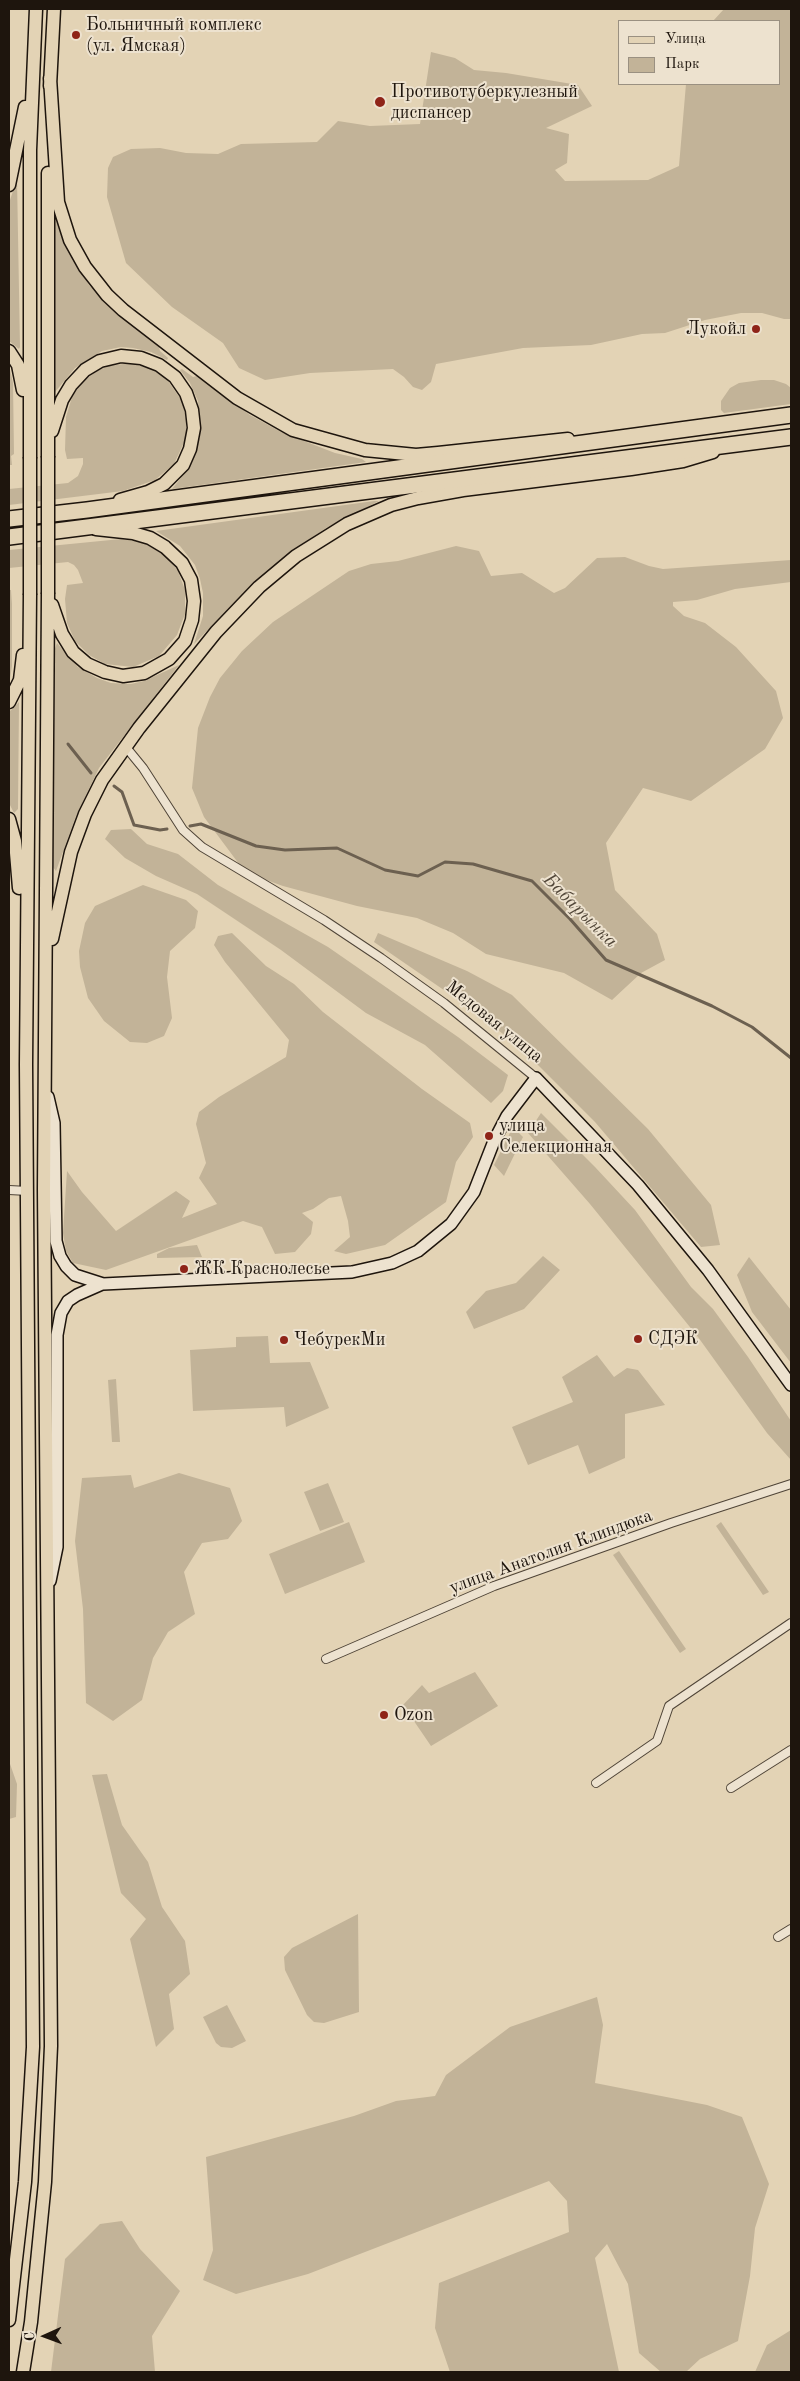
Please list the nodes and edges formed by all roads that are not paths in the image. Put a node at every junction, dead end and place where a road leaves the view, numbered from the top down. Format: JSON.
{"nodes":[{"id":1,"x":36,"y":9,"type":"edge"},
{"id":2,"x":54,"y":9,"type":"edge"},
{"id":3,"x":32,"y":76,"type":"junction"},
{"id":4,"x":50,"y":78,"type":"junction"},
{"id":5,"x":9,"y":185,"type":"edge"},
{"id":6,"x":9,"y":351,"type":"edge"},
{"id":7,"x":791,"y":415,"type":"edge"},
{"id":8,"x":668,"y":432,"type":"junction"},
{"id":9,"x":791,"y":437,"type":"edge"},
{"id":10,"x":745,"y":443,"type":"junction"},
{"id":11,"x":30,"y":456,"type":"junction"},
{"id":12,"x":48,"y":456,"type":"junction"},
{"id":13,"x":87,"y":510,"type":"junction"},
{"id":14,"x":9,"y":519,"type":"edge"},
{"id":15,"x":88,"y":528,"type":"junction"},
{"id":16,"x":9,"y":537,"type":"edge"},
{"id":17,"x":48,"y":594,"type":"junction"},
{"id":18,"x":30,"y":595,"type":"junction"},
{"id":19,"x":9,"y":702,"type":"edge"},
{"id":20,"x":125,"y":746,"type":"junction"},
{"id":21,"x":9,"y":819,"type":"edge"},
{"id":22,"x":26,"y":1064,"type":"junction"},
{"id":23,"x":536,"y":1078,"type":"junction"},
{"id":24,"x":44,"y":1084,"type":"junction"},
{"id":25,"x":9,"y":1190,"type":"edge"},
{"id":26,"x":28,"y":1190,"type":"junction"},
{"id":27,"x":103,"y":1284,"type":"junction"},
{"id":28,"x":791,"y":1386,"type":"edge"},
{"id":29,"x":791,"y":1484,"type":"edge"},
{"id":30,"x":48,"y":1595,"type":"junction"},
{"id":31,"x":791,"y":1623,"type":"edge"},
{"id":32,"x":326,"y":1659,"type":"dead end"},
{"id":33,"x":791,"y":1750,"type":"edge"},
{"id":34,"x":596,"y":1783,"type":"dead end"},
{"id":35,"x":730,"y":1788,"type":"dead end"},
{"id":36,"x":791,"y":1929,"type":"edge"},
{"id":37,"x":778,"y":1938,"type":"dead end"},
{"id":38,"x":9,"y":2320,"type":"edge"},
{"id":39,"x":23,"y":2372,"type":"edge"}],
"edges":[{"from":1,"to":3,"type":"main road"},
{"from":2,"to":4,"type":"main road"},
{"from":3,"to":5,"type":"main road"},
{"from":3,"to":11,"type":"main road"},
{"from":4,"to":8,"type":"main road"},
{"from":4,"to":12,"type":"main road"},
{"from":6,"to":11,"type":"main road"},
{"from":7,"to":8,"type":"highway"},
{"from":8,"to":13,"type":"highway"},
{"from":9,"to":10,"type":"highway"},
{"from":10,"to":15,"type":"highway"},
{"from":10,"to":20,"type":"main road"},
{"from":11,"to":18,"type":"main road","bridge":true},
{"from":12,"to":13,"type":"main road"},
{"from":12,"to":17,"type":"main road","bridge":true},
{"from":13,"to":14,"type":"highway"},
{"from":15,"to":16,"type":"highway"},
{"from":15,"to":17,"type":"main road"},
{"from":17,"to":24,"type":"main road"},
{"from":18,"to":19,"type":"main road"},
{"from":18,"to":22,"type":"main road"},
{"from":20,"to":23,"type":"street","name":"Медовая улица"},
{"from":20,"to":24,"type":"main road"},
{"from":21,"to":22,"type":"main road"},
{"from":22,"to":26,"type":"main road"},
{"from":23,"to":27,"type":"street"},
{"from":23,"to":28,"type":"street","name":"Медовая улица"},
{"from":24,"to":27,"type":"street"},
{"from":24,"to":30,"type":"main road"},
{"from":25,"to":26,"type":"street"},
{"from":26,"to":38,"type":"main road"},
{"from":27,"to":30,"type":"street"},
{"from":29,"to":32,"type":"street","name":"улица Анатолия Клиндюка"},
{"from":30,"to":39,"type":"main road"},
{"from":31,"to":34,"type":"street"},
{"from":33,"to":35,"type":"street"},
{"from":36,"to":37,"type":"street"}]}
